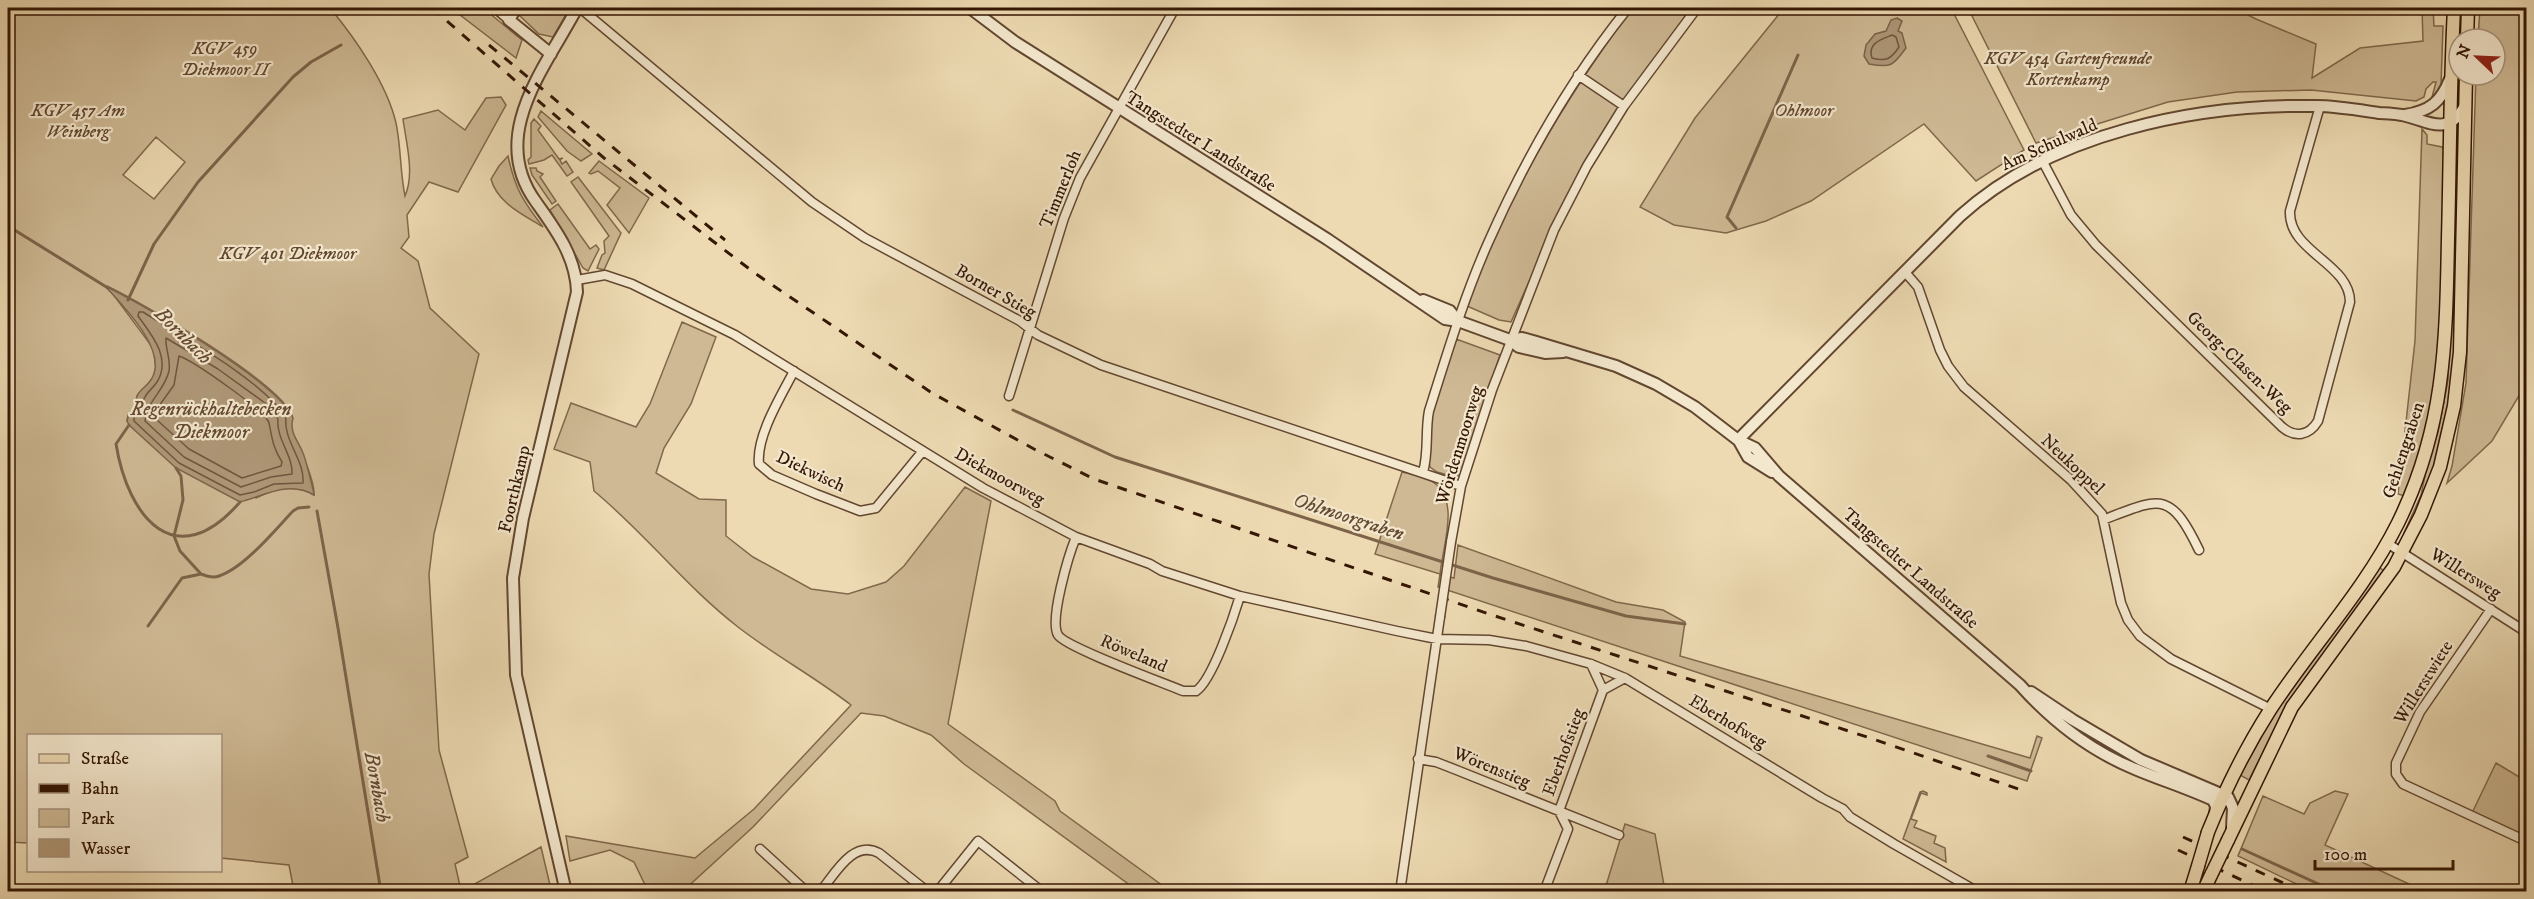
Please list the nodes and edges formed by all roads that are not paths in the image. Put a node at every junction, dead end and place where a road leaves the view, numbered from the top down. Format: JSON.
{"nodes":[{"id":1,"x":495,"y":8,"type":"edge"},
{"id":2,"x":516,"y":8,"type":"edge"},
{"id":3,"x":578,"y":8,"type":"edge"},
{"id":4,"x":970,"y":8,"type":"edge"},
{"id":5,"x":1175,"y":8,"type":"edge"},
{"id":6,"x":1628,"y":8,"type":"edge"},
{"id":7,"x":1697,"y":8,"type":"edge"},
{"id":8,"x":2454,"y":8,"type":"edge"},
{"id":9,"x":2468,"y":8,"type":"edge"},
{"id":10,"x":509,"y":20,"type":"junction"},
{"id":11,"x":2453,"y":27,"type":"edge"},
{"id":12,"x":2468,"y":27,"type":"edge"},
{"id":13,"x":551,"y":54,"type":"junction"},
{"id":14,"x":1578,"y":75,"type":"junction"},
{"id":15,"x":2447,"y":87,"type":"edge"},
{"id":16,"x":2451,"y":87,"type":"edge"},
{"id":17,"x":2466,"y":87,"type":"edge"},
{"id":18,"x":1624,"y":106,"type":"junction"},
{"id":19,"x":2319,"y":106,"type":"junction"},
{"id":20,"x":2466,"y":106,"type":"junction"},
{"id":21,"x":1118,"y":108,"type":"junction"},
{"id":22,"x":2404,"y":115,"type":"junction"},
{"id":23,"x":2450,"y":122,"type":"junction"},
{"id":24,"x":2043,"y":162,"type":"junction"},
{"id":25,"x":1905,"y":272,"type":"junction"},
{"id":26,"x":577,"y":280,"type":"junction"},
{"id":27,"x":1458,"y":321,"type":"junction"},
{"id":28,"x":1028,"y":328,"type":"junction"},
{"id":29,"x":1510,"y":339,"type":"junction"},
{"id":30,"x":794,"y":371,"type":"junction"},
{"id":31,"x":1009,"y":396,"type":"dead end"},
{"id":32,"x":1738,"y":440,"type":"junction"},
{"id":33,"x":922,"y":452,"type":"junction"},
{"id":34,"x":1423,"y":472,"type":"junction"},
{"id":35,"x":1461,"y":486,"type":"junction"},
{"id":36,"x":2105,"y":519,"type":"junction"},
{"id":37,"x":1076,"y":537,"type":"junction"},
{"id":38,"x":2387,"y":543,"type":"junction"},
{"id":39,"x":2199,"y":550,"type":"dead end"},
{"id":40,"x":2402,"y":552,"type":"junction"},
{"id":41,"x":1240,"y":596,"type":"junction"},
{"id":42,"x":2491,"y":609,"type":"junction"},
{"id":43,"x":2526,"y":632,"type":"edge"},
{"id":44,"x":1437,"y":639,"type":"junction"},
{"id":45,"x":1591,"y":664,"type":"junction"},
{"id":46,"x":1625,"y":678,"type":"junction"},
{"id":47,"x":2020,"y":685,"type":"junction"},
{"id":48,"x":1603,"y":690,"type":"junction"},
{"id":49,"x":2271,"y":709,"type":"junction"},
{"id":50,"x":1418,"y":759,"type":"junction"},
{"id":51,"x":2224,"y":794,"type":"junction"},
{"id":52,"x":1559,"y":810,"type":"junction"},
{"id":53,"x":2215,"y":815,"type":"junction"},
{"id":54,"x":1619,"y":835,"type":"dead end"},
{"id":55,"x":2229,"y":837,"type":"junction"},
{"id":56,"x":2526,"y":841,"type":"edge"},
{"id":57,"x":760,"y":849,"type":"dead end"},
{"id":58,"x":566,"y":891,"type":"edge"},
{"id":59,"x":807,"y":891,"type":"edge"},
{"id":60,"x":820,"y":891,"type":"edge"},
{"id":61,"x":928,"y":891,"type":"edge"},
{"id":62,"x":937,"y":891,"type":"edge"},
{"id":63,"x":1038,"y":891,"type":"edge"},
{"id":64,"x":1400,"y":891,"type":"edge"},
{"id":65,"x":1544,"y":891,"type":"edge"},
{"id":66,"x":1978,"y":891,"type":"edge"},
{"id":67,"x":2190,"y":891,"type":"edge"},
{"id":68,"x":2203,"y":891,"type":"edge"}],
"edges":[{"from":1,"to":10,"type":"street"},
{"from":2,"to":10,"type":"street"},
{"from":3,"to":13,"type":"street","name":"Foorthkamp"},
{"from":3,"to":28,"type":"street","name":"Borner Stieg"},
{"from":4,"to":21,"type":"street","name":"Tangstedter Landstraße"},
{"from":5,"to":21,"type":"street","name":"Timmerloh"},
{"from":6,"to":14,"type":"street","name":"Wördenmoorweg"},
{"from":7,"to":18,"type":"street","name":"Wördenmoorweg"},
{"from":8,"to":11,"type":"main road","name":"Gehlengraben"},
{"from":9,"to":12,"type":"main road"},
{"from":10,"to":13,"type":"street"},
{"from":13,"to":26,"type":"street","name":"Foorthkamp"},
{"from":14,"to":18,"type":"street"},
{"from":14,"to":27,"type":"street","name":"Wördenmoorweg"},
{"from":15,"to":22,"type":"street","name":"Am Schulwald"},
{"from":16,"to":23,"type":"main road","name":"Gehlengraben"},
{"from":17,"to":20,"type":"main road","name":"Gehlengraben"},
{"from":18,"to":29,"type":"street","name":"Wördenmoorweg"},
{"from":19,"to":22,"type":"street","name":"Am Schulwald"},
{"from":19,"to":24,"type":"street","name":"Am Schulwald"},
{"from":19,"to":24,"type":"street","name":"Georg-Clasen-Weg"},
{"from":20,"to":23,"type":"street"},
{"from":20,"to":40,"type":"main road","name":"Gehlengraben"},
{"from":21,"to":27,"type":"street","name":"Tangstedter Landstraße"},
{"from":21,"to":28,"type":"street","name":"Timmerloh"},
{"from":22,"to":23,"type":"street","name":"Am Schulwald"},
{"from":23,"to":38,"type":"main road","name":"Gehlengraben"},
{"from":24,"to":25,"type":"street","name":"Am Schulwald"},
{"from":25,"to":32,"type":"street","name":"Am Schulwald"},
{"from":25,"to":36,"type":"street","name":"Neukoppel"},
{"from":26,"to":30,"type":"street","name":"Diekmoorweg"},
{"from":26,"to":58,"type":"street","name":"Foorthkamp"},
{"from":27,"to":29,"type":"street","name":"Tangstedter Landstraße"},
{"from":27,"to":34,"type":"street","name":"Wördenmoorweg"},
{"from":28,"to":31,"type":"street","name":"Timmerloh"},
{"from":28,"to":34,"type":"street","name":"Borner Stieg"},
{"from":29,"to":32,"type":"street","name":"Tangstedter Landstraße"},
{"from":29,"to":35,"type":"street","name":"Wördenmoorweg"},
{"from":30,"to":33,"type":"street","name":"Diekmoorweg"},
{"from":30,"to":33,"type":"street","name":"Diekwisch"},
{"from":32,"to":47,"type":"street","name":"Tangstedter Landstraße"},
{"from":33,"to":37,"type":"street","name":"Diekmoorweg"},
{"from":34,"to":35,"type":"street","name":"Borner Stieg"},
{"from":35,"to":44,"type":"street","name":"Wördenmoorweg","bridge":true},
{"from":36,"to":39,"type":"street"},
{"from":36,"to":49,"type":"street","name":"Neukoppel"},
{"from":37,"to":41,"type":"street","name":"Diekmoorweg"},
{"from":37,"to":41,"type":"street","name":"Röweland"},
{"from":38,"to":40,"type":"street","name":"Willersweg"},
{"from":38,"to":49,"type":"main road","name":"Gehlengraben"},
{"from":40,"to":42,"type":"street","name":"Willersweg"},
{"from":40,"to":55,"type":"main road","name":"Gehlengraben"},
{"from":41,"to":44,"type":"street","name":"Diekmoorweg"},
{"from":42,"to":43,"type":"street","name":"Willersweg"},
{"from":42,"to":56,"type":"street","name":"Willerstwiete"},
{"from":44,"to":45,"type":"street","name":"Eberhofweg"},
{"from":44,"to":50,"type":"street","name":"Wördenmoorweg"},
{"from":45,"to":46,"type":"street","name":"Eberhofweg"},
{"from":45,"to":48,"type":"street","name":"Eberhofstieg"},
{"from":46,"to":48,"type":"street","name":"Eberhofstieg"},
{"from":46,"to":66,"type":"street","name":"Eberhofweg"},
{"from":47,"to":51,"type":"street","name":"Tangstedter Landstraße"},
{"from":47,"to":53,"type":"street","name":"Tangstedter Landstraße"},
{"from":48,"to":52,"type":"street","name":"Eberhofstieg"},
{"from":49,"to":51,"type":"main road","name":"Gehlengraben"},
{"from":50,"to":52,"type":"street","name":"Wörenstieg"},
{"from":50,"to":64,"type":"street","name":"Wördenmoorweg"},
{"from":51,"to":53,"type":"main road","name":"Gehlengraben"},
{"from":51,"to":55,"type":"street"},
{"from":52,"to":54,"type":"street","name":"Wörenstieg"},
{"from":52,"to":65,"type":"street","name":"Eberhofstieg"},
{"from":53,"to":67,"type":"main road","name":"Gehlengraben","bridge":true},
{"from":55,"to":68,"type":"main road","name":"Gehlengraben","bridge":true},
{"from":57,"to":59,"type":"street"},
{"from":60,"to":61,"type":"street"},
{"from":62,"to":63,"type":"street"}]}
